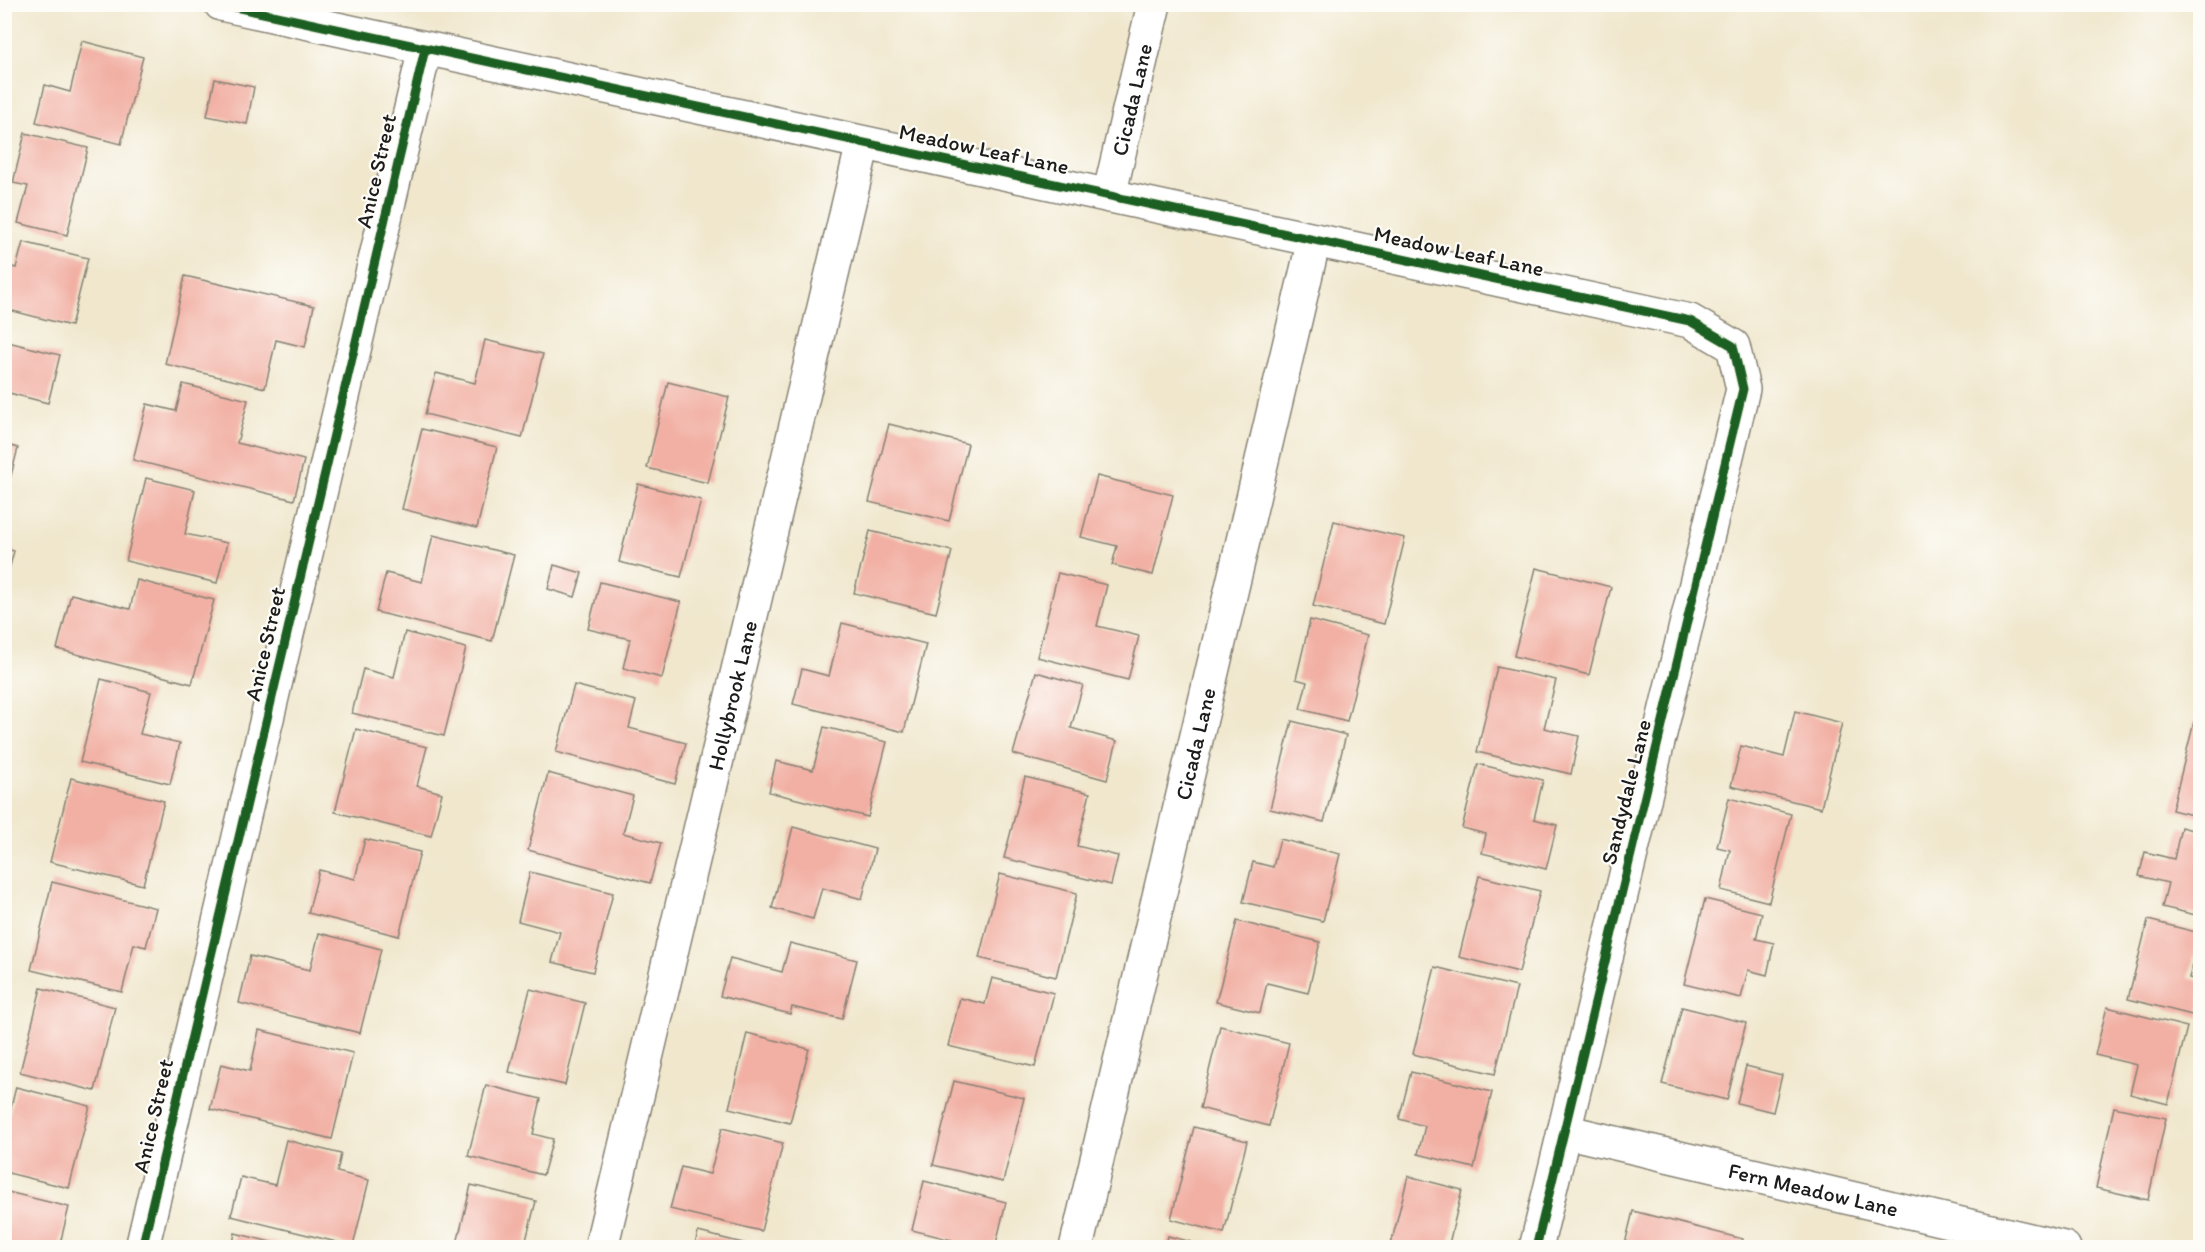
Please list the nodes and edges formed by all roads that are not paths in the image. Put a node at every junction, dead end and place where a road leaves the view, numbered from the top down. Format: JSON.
{"nodes":[{"id":1,"x":221,"y":4,"type":"edge"},
{"id":2,"x":1154,"y":4,"type":"edge"},
{"id":3,"x":425,"y":48,"type":"junction"},
{"id":4,"x":863,"y":143,"type":"junction"},
{"id":5,"x":1109,"y":196,"type":"junction"},
{"id":6,"x":1314,"y":240,"type":"junction"},
{"id":7,"x":1733,"y":346,"type":"joint"},
{"id":8,"x":1563,"y":1131,"type":"junction"},
{"id":9,"x":142,"y":1248,"type":"edge"},
{"id":10,"x":601,"y":1248,"type":"edge"},
{"id":11,"x":1076,"y":1248,"type":"edge"},
{"id":12,"x":1536,"y":1248,"type":"edge"},
{"id":13,"x":2064,"y":1248,"type":"edge"}],
"edges":[{"from":1,"to":3,"type":"street","name":"Meadow Leaf Lane"},
{"from":2,"to":5,"type":"street","name":"Cicada Lane"},
{"from":3,"to":4,"type":"street","name":"Meadow Leaf Lane"},
{"from":3,"to":9,"type":"street","name":"Anice Street"},
{"from":4,"to":5,"type":"street","name":"Meadow Leaf Lane"},
{"from":4,"to":10,"type":"street","name":"Hollybrook Lane"},
{"from":5,"to":6,"type":"street","name":"Meadow Leaf Lane"},
{"from":6,"to":7,"type":"street","name":"Meadow Leaf Lane"},
{"from":6,"to":11,"type":"street","name":"Cicada Lane"},
{"from":7,"to":8,"type":"street","name":"Sandydale Lane"},
{"from":8,"to":12,"type":"street","name":"Sandydale Lane"},
{"from":8,"to":13,"type":"street","name":"Fern Meadow Lane"}]}
